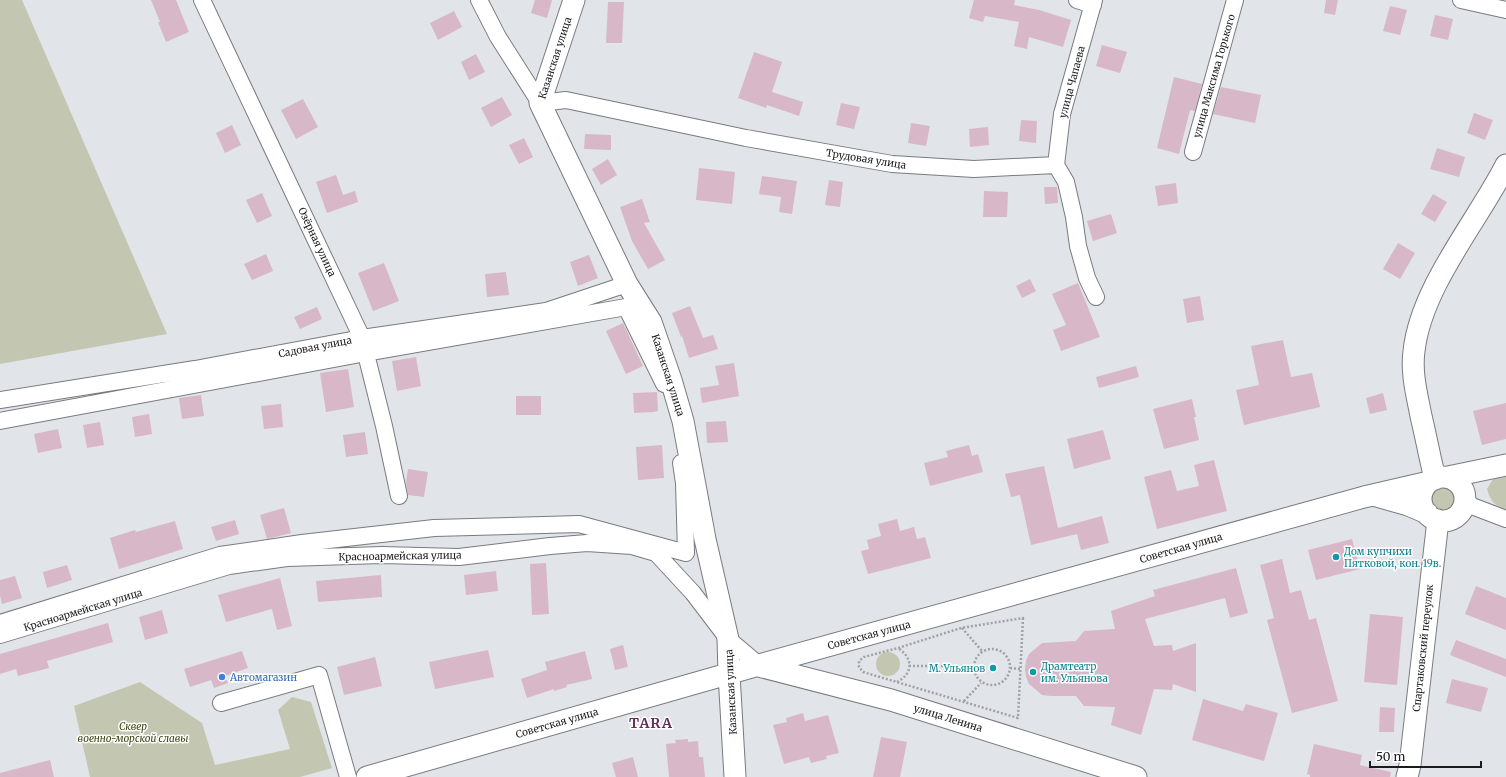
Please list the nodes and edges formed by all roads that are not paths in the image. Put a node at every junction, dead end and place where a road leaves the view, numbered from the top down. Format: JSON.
{"nodes":[{"id":1,"x":202,"y":0,"type":"edge"},
{"id":2,"x":479,"y":0,"type":"edge"},
{"id":3,"x":574,"y":0,"type":"edge"},
{"id":4,"x":1077,"y":0,"type":"edge"},
{"id":5,"x":1235,"y":0,"type":"edge"},
{"id":6,"x":1461,"y":0,"type":"edge"},
{"id":7,"x":1094,"y":2,"type":"edge"},
{"id":8,"x":1506,"y":10,"type":"edge"},
{"id":9,"x":540,"y":103,"type":"junction"},
{"id":10,"x":1193,"y":152,"type":"dead end"},
{"id":11,"x":1056,"y":164,"type":"junction"},
{"id":12,"x":1506,"y":165,"type":"edge"},
{"id":13,"x":627,"y":284,"type":"junction"},
{"id":14,"x":1096,"y":297,"type":"dead end"},
{"id":15,"x":364,"y":345,"type":"junction"},
{"id":16,"x":0,"y":400,"type":"edge"},
{"id":17,"x":0,"y":421,"type":"edge"},
{"id":18,"x":1497,"y":467,"type":"edge"},
{"id":19,"x":1437,"y":479,"type":"junction"},
{"id":20,"x":1371,"y":495,"type":"junction"},
{"id":21,"x":399,"y":496,"type":"dead end"},
{"id":22,"x":1464,"y":500,"type":"junction"},
{"id":23,"x":1432,"y":516,"type":"junction"},
{"id":24,"x":1506,"y":519,"type":"edge"},
{"id":25,"x":0,"y":623,"type":"edge"},
{"id":26,"x":0,"y":635,"type":"edge"},
{"id":27,"x":728,"y":639,"type":"junction"},
{"id":28,"x":759,"y":665,"type":"junction"},
{"id":29,"x":728,"y":674,"type":"junction"},
{"id":30,"x":222,"y":703,"type":"dead end"},
{"id":31,"x":348,"y":777,"type":"edge"},
{"id":32,"x":367,"y":777,"type":"edge"},
{"id":33,"x":735,"y":777,"type":"edge"},
{"id":34,"x":1136,"y":777,"type":"edge"},
{"id":35,"x":1407,"y":777,"type":"edge"}],
"edges":[{"from":1,"to":15,"type":"street","name":"Озёрная улица"},
{"from":2,"to":9,"type":"street"},
{"from":3,"to":9,"type":"main road","name":"Казанская улица"},
{"from":4,"to":7,"type":"street"},
{"from":5,"to":10,"type":"street","name":"улица Максима Горького"},
{"from":6,"to":8,"type":"street"},
{"from":7,"to":11,"type":"street","name":"улица Чапаева"},
{"from":9,"to":11,"type":"street","name":"Трудовая улица"},
{"from":9,"to":13,"type":"main road","name":"Казанская улица"},
{"from":11,"to":14,"type":"street"},
{"from":12,"to":19,"type":"main road"},
{"from":13,"to":15,"type":"street","name":"Садовая улица"},
{"from":13,"to":27,"type":"main road","name":"Казанская улица"},
{"from":15,"to":16,"type":"street","name":"Садовая улица"},
{"from":15,"to":17,"type":"street"},
{"from":15,"to":21,"type":"street","name":"Озёрная улица"},
{"from":15,"to":25,"type":"street"},
{"from":18,"to":19,"type":"main road","name":"Советская улица"},
{"from":18,"to":22,"type":"main road","name":"Советская улица"},
{"from":19,"to":20,"type":"main road","name":"Советская улица"},
{"from":19,"to":22,"type":"main road"},
{"from":19,"to":23,"type":"main road"},
{"from":20,"to":23,"type":"main road"},
{"from":20,"to":28,"type":"main road","name":"Советская улица"},
{"from":22,"to":23,"type":"main road"},
{"from":22,"to":24,"type":"street"},
{"from":23,"to":35,"type":"main road","name":"Спартаковский переулок"},
{"from":26,"to":27,"type":"street","name":"Красноармейская улица"},
{"from":27,"to":28,"type":"street","name":"Красноармейская улица"},
{"from":27,"to":29,"type":"main road","name":"Казанская улица"},
{"from":28,"to":29,"type":"main road","name":"Советская улица"},
{"from":28,"to":34,"type":"main road","name":"улица Ленина"},
{"from":29,"to":32,"type":"main road","name":"Советская улица"},
{"from":29,"to":33,"type":"main road","name":"Казанская улица"},
{"from":30,"to":31,"type":"street"}]}
